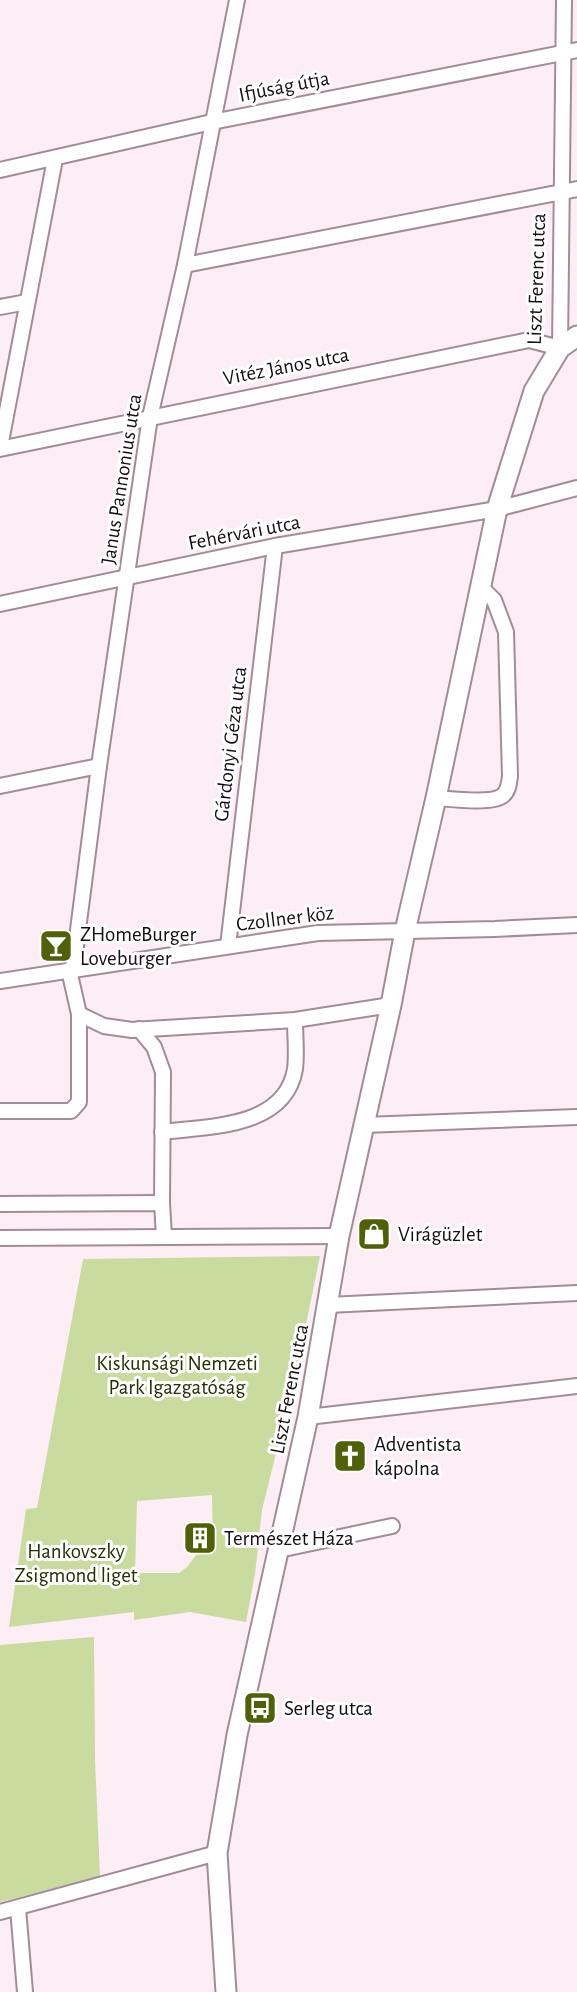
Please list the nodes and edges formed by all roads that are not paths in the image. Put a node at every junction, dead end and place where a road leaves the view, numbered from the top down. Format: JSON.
{"nodes":[{"id":1,"x":237,"y":0,"type":"edge"},
{"id":2,"x":565,"y":0,"type":"edge"},
{"id":3,"x":570,"y":51,"type":"edge"},
{"id":4,"x":212,"y":121,"type":"junction"},
{"id":5,"x":55,"y":159,"type":"junction"},
{"id":6,"x":0,"y":170,"type":"edge"},
{"id":7,"x":577,"y":189,"type":"edge"},
{"id":8,"x":562,"y":192,"type":"junction"},
{"id":9,"x":185,"y":265,"type":"junction"},
{"id":10,"x":27,"y":302,"type":"junction"},
{"id":11,"x":0,"y":307,"type":"edge"},
{"id":12,"x":577,"y":336,"type":"edge"},
{"id":13,"x":560,"y":348,"type":"junction"},
{"id":14,"x":150,"y":417,"type":"junction"},
{"id":15,"x":0,"y":448,"type":"edge"},
{"id":16,"x":577,"y":488,"type":"edge"},
{"id":17,"x":497,"y":509,"type":"junction"},
{"id":18,"x":275,"y":546,"type":"junction"},
{"id":19,"x":127,"y":578,"type":"junction"},
{"id":20,"x":481,"y":587,"type":"junction"},
{"id":21,"x":0,"y":604,"type":"edge"},
{"id":22,"x":99,"y":766,"type":"junction"},
{"id":23,"x":0,"y":786,"type":"edge"},
{"id":24,"x":436,"y":798,"type":"junction"},
{"id":25,"x":577,"y":925,"type":"edge"},
{"id":26,"x":405,"y":931,"type":"junction"},
{"id":27,"x":228,"y":946,"type":"junction"},
{"id":28,"x":71,"y":970,"type":"junction"},
{"id":29,"x":0,"y":981,"type":"edge"},
{"id":30,"x":391,"y":1005,"type":"junction"},
{"id":31,"x":79,"y":1014,"type":"junction"},
{"id":32,"x":295,"y":1020,"type":"junction"},
{"id":33,"x":139,"y":1029,"type":"junction"},
{"id":34,"x":0,"y":1111,"type":"edge"},
{"id":35,"x":577,"y":1117,"type":"edge"},
{"id":36,"x":365,"y":1125,"type":"junction"},
{"id":37,"x":162,"y":1132,"type":"junction"},
{"id":38,"x":162,"y":1203,"type":"junction"},
{"id":39,"x":0,"y":1204,"type":"edge"},
{"id":40,"x":339,"y":1236,"type":"junction"},
{"id":41,"x":164,"y":1237,"type":"junction"},
{"id":42,"x":0,"y":1238,"type":"edge"},
{"id":43,"x":577,"y":1293,"type":"edge"},
{"id":44,"x":328,"y":1305,"type":"junction"},
{"id":45,"x":577,"y":1386,"type":"edge"},
{"id":46,"x":308,"y":1417,"type":"junction"},
{"id":47,"x":392,"y":1526,"type":"dead end"},
{"id":48,"x":279,"y":1550,"type":"junction"},
{"id":49,"x":217,"y":1853,"type":"junction"},
{"id":50,"x":18,"y":1908,"type":"junction"},
{"id":51,"x":0,"y":1912,"type":"edge"},
{"id":52,"x":25,"y":1992,"type":"edge"},
{"id":53,"x":226,"y":1992,"type":"edge"}],
"edges":[{"from":1,"to":4,"type":"street","name":"Janus Pannonius utca"},
{"from":2,"to":3,"type":"street","name":"Liszt Ferenc utca"},
{"from":3,"to":4,"type":"street","name":"Ifjúság útja"},
{"from":3,"to":8,"type":"street","name":"Liszt Ferenc utca"},
{"from":4,"to":5,"type":"street","name":"Ifjúság útja"},
{"from":4,"to":9,"type":"street","name":"Janus Pannonius utca"},
{"from":5,"to":6,"type":"street","name":"Ifjúság útja"},
{"from":5,"to":10,"type":"street"},
{"from":7,"to":8,"type":"street"},
{"from":8,"to":9,"type":"street"},
{"from":8,"to":13,"type":"street","name":"Liszt Ferenc utca"},
{"from":9,"to":14,"type":"street","name":"Janus Pannonius utca"},
{"from":10,"to":11,"type":"street"},
{"from":10,"to":15,"type":"street"},
{"from":12,"to":13,"type":"street"},
{"from":13,"to":14,"type":"street","name":"Vitéz János utca"},
{"from":13,"to":17,"type":"street","name":"Liszt Ferenc utca"},
{"from":14,"to":15,"type":"street","name":"Vitéz János utca"},
{"from":14,"to":19,"type":"street","name":"Janus Pannonius utca"},
{"from":16,"to":17,"type":"street","name":"Fehérvári utca"},
{"from":17,"to":18,"type":"street","name":"Fehérvári utca"},
{"from":17,"to":20,"type":"street","name":"Liszt Ferenc utca"},
{"from":18,"to":19,"type":"street","name":"Fehérvári utca"},
{"from":18,"to":27,"type":"street","name":"Gárdonyi Géza utca"},
{"from":19,"to":21,"type":"street","name":"Fehérvári utca"},
{"from":19,"to":22,"type":"street","name":"Janus Pannonius utca"},
{"from":20,"to":24,"type":"street","name":"Liszt Ferenc utca"},
{"from":20,"to":24,"type":"street"},
{"from":22,"to":23,"type":"street"},
{"from":22,"to":28,"type":"street","name":"Janus Pannonius utca"},
{"from":24,"to":26,"type":"street","name":"Liszt Ferenc utca"},
{"from":25,"to":26,"type":"street","name":"Czollner köz"},
{"from":26,"to":27,"type":"street","name":"Czollner köz"},
{"from":26,"to":30,"type":"street","name":"Liszt Ferenc utca"},
{"from":27,"to":28,"type":"street","name":"Czollner köz"},
{"from":28,"to":29,"type":"street","name":"Czollner köz"},
{"from":28,"to":31,"type":"street"},
{"from":30,"to":32,"type":"street"},
{"from":30,"to":36,"type":"street","name":"Liszt Ferenc utca"},
{"from":31,"to":33,"type":"street"},
{"from":31,"to":34,"type":"street"},
{"from":32,"to":33,"type":"street"},
{"from":32,"to":37,"type":"street"},
{"from":33,"to":37,"type":"street"},
{"from":35,"to":36,"type":"street"},
{"from":36,"to":40,"type":"street","name":"Liszt Ferenc utca"},
{"from":37,"to":38,"type":"street"},
{"from":38,"to":39,"type":"street"},
{"from":38,"to":41,"type":"street"},
{"from":40,"to":41,"type":"street"},
{"from":40,"to":44,"type":"street","name":"Liszt Ferenc utca"},
{"from":41,"to":42,"type":"street"},
{"from":43,"to":44,"type":"street"},
{"from":44,"to":46,"type":"street","name":"Liszt Ferenc utca"},
{"from":45,"to":46,"type":"street"},
{"from":46,"to":48,"type":"street","name":"Liszt Ferenc utca"},
{"from":47,"to":48,"type":"street"},
{"from":48,"to":49,"type":"street","name":"Liszt Ferenc utca"},
{"from":49,"to":50,"type":"street"},
{"from":49,"to":53,"type":"street","name":"Liszt Ferenc utca"},
{"from":50,"to":51,"type":"street"},
{"from":50,"to":52,"type":"street"}]}
